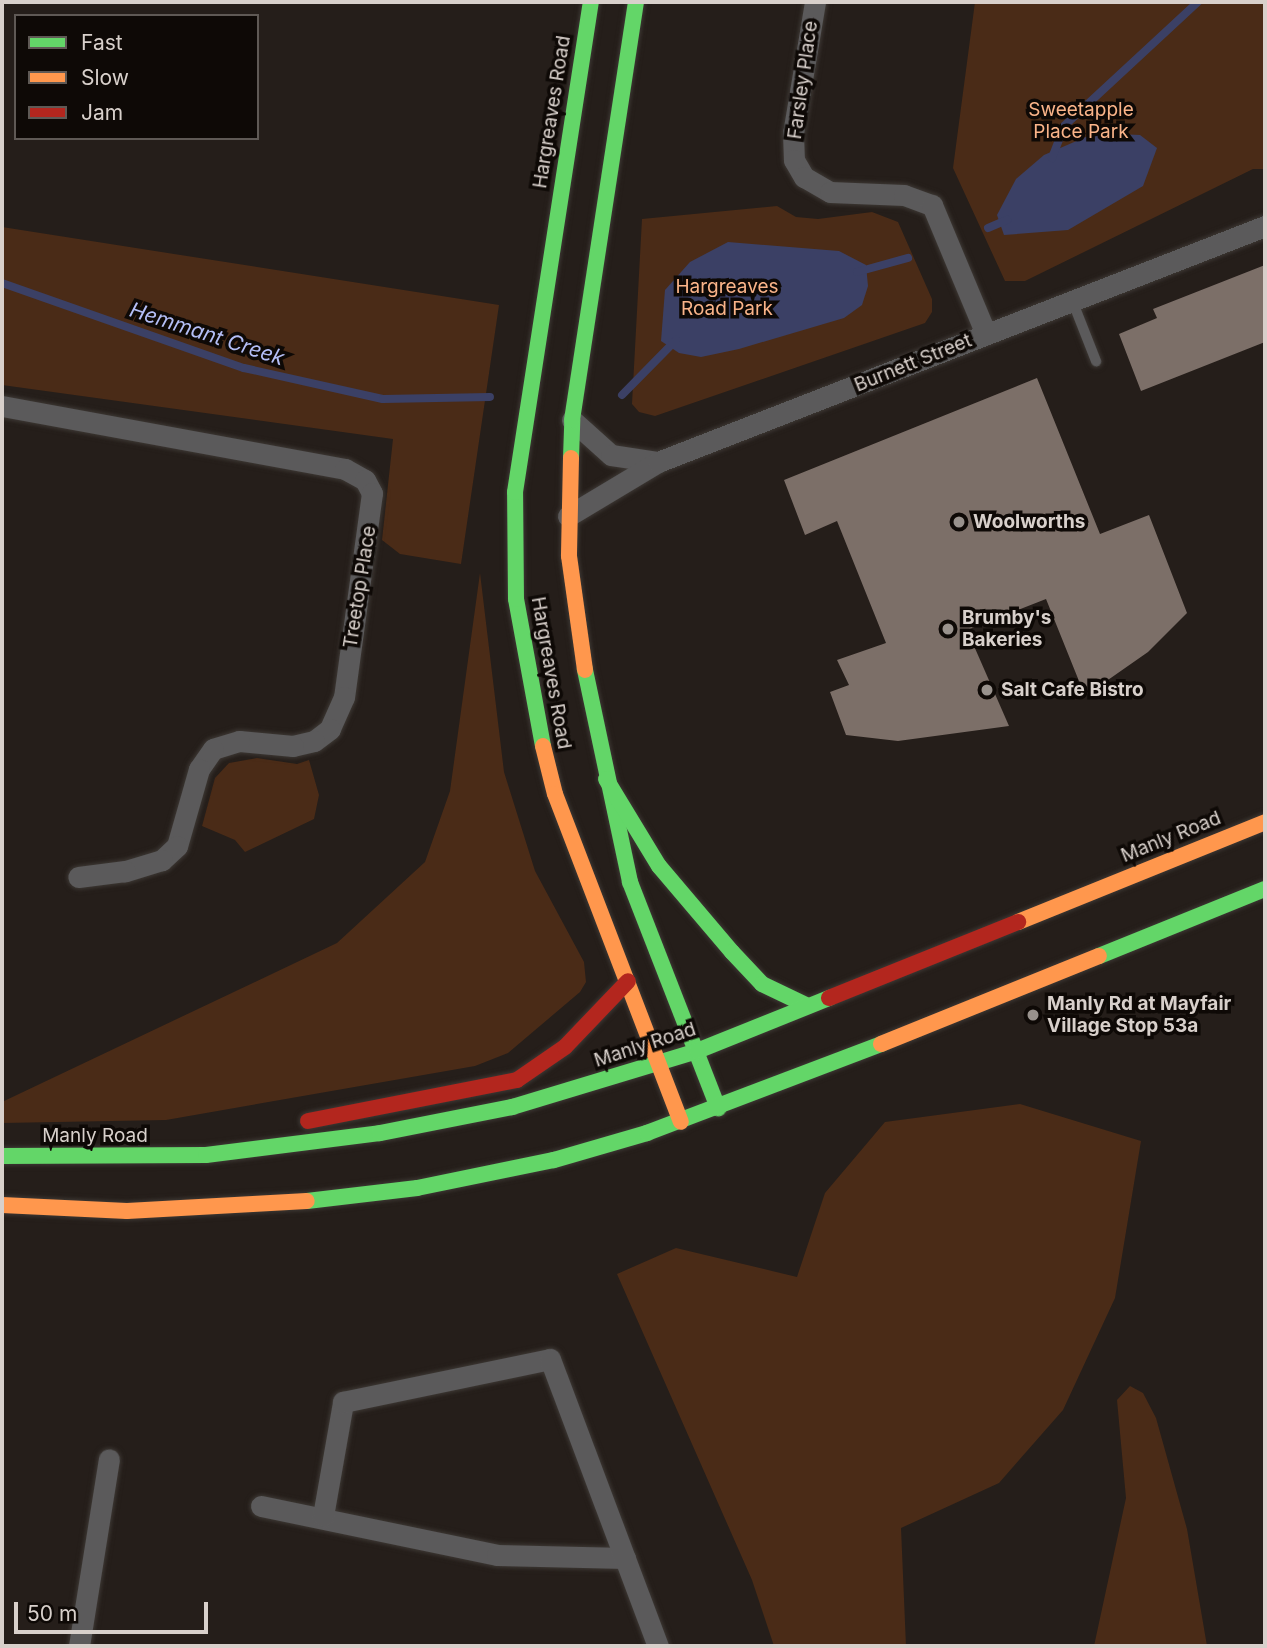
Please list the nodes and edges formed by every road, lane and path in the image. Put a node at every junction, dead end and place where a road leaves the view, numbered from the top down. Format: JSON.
{"nodes":[{"id":1,"x":590,"y":2,"type":"edge"},
{"id":2,"x":636,"y":2,"type":"edge"},
{"id":3,"x":815,"y":2,"type":"edge"},
{"id":4,"x":1265,"y":226,"type":"edge"},
{"id":5,"x":1072,"y":300,"type":"junction"},
{"id":6,"x":986,"y":334,"type":"junction"},
{"id":7,"x":1096,"y":361,"type":"dead end"},
{"id":8,"x":2,"y":406,"type":"edge"},
{"id":9,"x":572,"y":420,"type":"junction"},
{"id":10,"x":658,"y":463,"type":"junction"},
{"id":11,"x":568,"y":516,"type":"junction"},
{"id":12,"x":606,"y":779,"type":"junction"},
{"id":13,"x":1265,"y":822,"type":"edge"},
{"id":14,"x":78,"y":877,"type":"dead end"},
{"id":15,"x":1265,"y":889,"type":"edge"},
{"id":16,"x":628,"y":981,"type":"junction"},
{"id":17,"x":808,"y":1006,"type":"junction"},
{"id":18,"x":697,"y":1051,"type":"junction"},
{"id":19,"x":659,"y":1063,"type":"junction"},
{"id":20,"x":718,"y":1108,"type":"junction"},
{"id":21,"x":681,"y":1122,"type":"junction"},
{"id":22,"x":268,"y":1149,"type":"junction"},
{"id":23,"x":2,"y":1156,"type":"edge"},
{"id":24,"x":2,"y":1205,"type":"edge"},
{"id":25,"x":109,"y":1459,"type":"dead end"},
{"id":26,"x":261,"y":1506,"type":"dead end"},
{"id":27,"x":323,"y":1516,"type":"junction"},
{"id":28,"x":625,"y":1558,"type":"junction"},
{"id":29,"x":79,"y":1646,"type":"edge"},
{"id":30,"x":658,"y":1646,"type":"edge"}],
"edges":[{"from":1,"to":16,"type":"main road","name":"Hargreaves Road"},
{"from":2,"to":9,"type":"main road","name":"Hargreaves Road"},
{"from":3,"to":6,"type":"street","name":"Farsley Place"},
{"from":4,"to":5,"type":"street","name":"Burnett Street"},
{"from":5,"to":6,"type":"street","name":"Burnett Street"},
{"from":5,"to":7,"type":"lane"},
{"from":6,"to":10,"type":"street","name":"Burnett Street"},
{"from":8,"to":14,"type":"street","name":"Treetop Place"},
{"from":9,"to":10,"type":"street"},
{"from":9,"to":11,"type":"main road","name":"Hargreaves Road"},
{"from":10,"to":11,"type":"street","name":"Burnett Street"},
{"from":11,"to":12,"type":"main road","name":"Hargreaves Road"},
{"from":12,"to":17,"type":"main road"},
{"from":12,"to":18,"type":"main road","name":"Hargreaves Road"},
{"from":13,"to":17,"type":"main road","name":"Manly Road"},
{"from":15,"to":20,"type":"main road"},
{"from":16,"to":19,"type":"main road","name":"Hargreaves Road"},
{"from":16,"to":22,"type":"main road"},
{"from":17,"to":18,"type":"main road","name":"Manly Road"},
{"from":18,"to":19,"type":"main road","name":"Manly Road"},
{"from":18,"to":20,"type":"main road","name":"Hargreaves Road"},
{"from":19,"to":21,"type":"main road","name":"Hargreaves Road"},
{"from":19,"to":22,"type":"main road","name":"Manly Road"},
{"from":20,"to":21,"type":"main road"},
{"from":21,"to":24,"type":"main road"},
{"from":22,"to":23,"type":"main road","name":"Manly Road"},
{"from":25,"to":29,"type":"street"},
{"from":26,"to":27,"type":"street"},
{"from":27,"to":28,"type":"street"},
{"from":27,"to":28,"type":"street"},
{"from":28,"to":30,"type":"street"}]}
